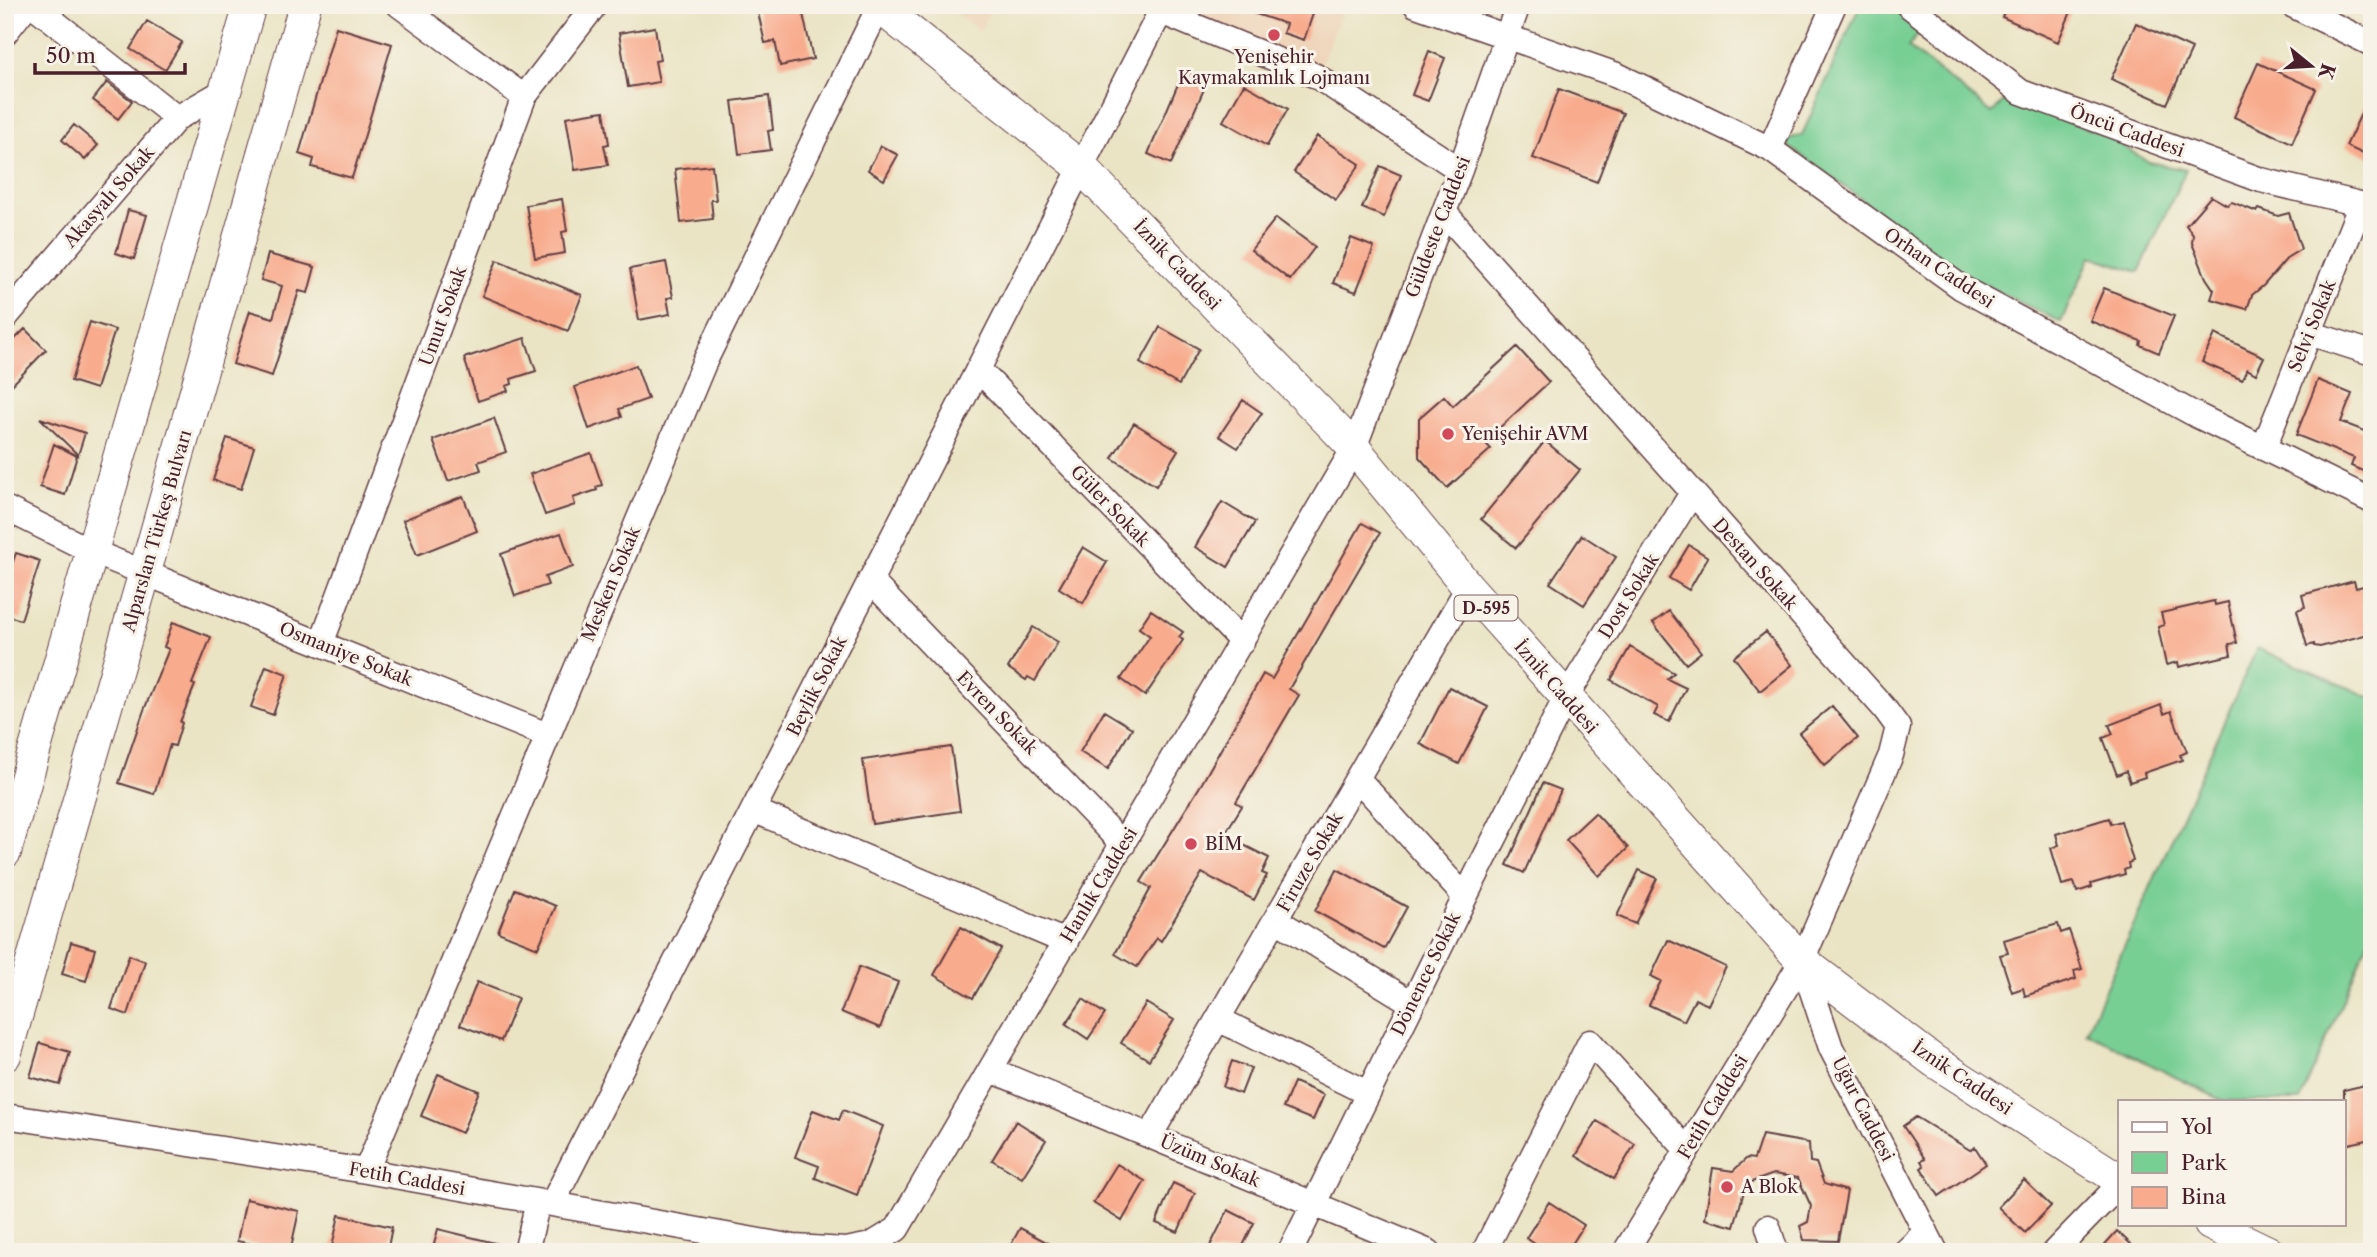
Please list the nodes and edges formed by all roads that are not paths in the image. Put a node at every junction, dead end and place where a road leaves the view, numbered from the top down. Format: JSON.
{"nodes":[{"id":1,"x":27,"y":5,"type":"edge"},
{"id":2,"x":33,"y":5,"type":"edge"},
{"id":3,"x":250,"y":5,"type":"edge"},
{"id":4,"x":305,"y":5,"type":"edge"},
{"id":5,"x":399,"y":5,"type":"edge"},
{"id":6,"x":596,"y":5,"type":"edge"},
{"id":7,"x":1416,"y":5,"type":"edge"},
{"id":8,"x":1518,"y":5,"type":"edge"},
{"id":9,"x":1834,"y":5,"type":"edge"},
{"id":10,"x":1908,"y":5,"type":"edge"},
{"id":11,"x":2292,"y":5,"type":"edge"},
{"id":12,"x":878,"y":6,"type":"edge"},
{"id":13,"x":1162,"y":9,"type":"edge"},
{"id":14,"x":5,"y":33,"type":"edge"},
{"id":15,"x":1507,"y":37,"type":"junction"},
{"id":16,"x":2372,"y":44,"type":"edge"},
{"id":17,"x":224,"y":92,"type":"junction"},
{"id":18,"x":524,"y":97,"type":"junction"},
{"id":19,"x":177,"y":118,"type":"junction"},
{"id":20,"x":1770,"y":149,"type":"junction"},
{"id":21,"x":1081,"y":167,"type":"junction"},
{"id":22,"x":1460,"y":170,"type":"junction"},
{"id":23,"x":2366,"y":205,"type":"edge"},
{"id":24,"x":1444,"y":212,"type":"junction"},
{"id":25,"x":5,"y":318,"type":"edge"},
{"id":26,"x":2309,"y":333,"type":"junction"},
{"id":27,"x":2372,"y":353,"type":"edge"},
{"id":28,"x":978,"y":369,"type":"junction"},
{"id":29,"x":2264,"y":447,"type":"junction"},
{"id":30,"x":1354,"y":448,"type":"junction"},
{"id":31,"x":1692,"y":493,"type":"junction"},
{"id":32,"x":2372,"y":501,"type":"edge"},
{"id":33,"x":5,"y":509,"type":"edge"},
{"id":34,"x":93,"y":552,"type":"junction"},
{"id":35,"x":145,"y":572,"type":"junction"},
{"id":36,"x":870,"y":580,"type":"junction"},
{"id":37,"x":1468,"y":587,"type":"junction"},
{"id":38,"x":1242,"y":642,"type":"junction"},
{"id":39,"x":321,"y":644,"type":"junction"},
{"id":40,"x":1565,"y":699,"type":"junction"},
{"id":41,"x":547,"y":735,"type":"junction"},
{"id":42,"x":1358,"y":779,"type":"junction"},
{"id":43,"x":15,"y":783,"type":"edge"},
{"id":44,"x":753,"y":810,"type":"junction"},
{"id":45,"x":1123,"y":845,"type":"junction"},
{"id":46,"x":5,"y":852,"type":"edge"},
{"id":47,"x":1465,"y":897,"type":"junction"},
{"id":48,"x":1276,"y":920,"type":"junction"},
{"id":49,"x":1066,"y":942,"type":"junction"},
{"id":50,"x":1802,"y":961,"type":"junction"},
{"id":51,"x":1412,"y":1003,"type":"junction"},
{"id":52,"x":1218,"y":1018,"type":"junction"},
{"id":53,"x":5,"y":1055,"type":"edge"},
{"id":54,"x":990,"y":1070,"type":"junction"},
{"id":55,"x":1367,"y":1093,"type":"junction"},
{"id":56,"x":5,"y":1116,"type":"edge"},
{"id":57,"x":1150,"y":1136,"type":"junction"},
{"id":58,"x":1687,"y":1150,"type":"junction"},
{"id":59,"x":366,"y":1171,"type":"junction"},
{"id":60,"x":2118,"y":1181,"type":"edge"},
{"id":61,"x":2118,"y":1184,"type":"edge"},
{"id":62,"x":545,"y":1203,"type":"junction"},
{"id":63,"x":1312,"y":1204,"type":"junction"},
{"id":64,"x":2214,"y":1226,"type":"edge"},
{"id":65,"x":1768,"y":1227,"type":"dead end"},
{"id":66,"x":897,"y":1229,"type":"junction"},
{"id":67,"x":1931,"y":1242,"type":"edge"},
{"id":68,"x":801,"y":1250,"type":"edge"},
{"id":69,"x":526,"y":1252,"type":"edge"},
{"id":70,"x":884,"y":1252,"type":"edge"},
{"id":71,"x":1290,"y":1252,"type":"edge"},
{"id":72,"x":1429,"y":1252,"type":"edge"},
{"id":73,"x":1484,"y":1252,"type":"edge"},
{"id":74,"x":1625,"y":1252,"type":"edge"},
{"id":75,"x":1776,"y":1252,"type":"edge"},
{"id":76,"x":1905,"y":1252,"type":"edge"},
{"id":77,"x":2054,"y":1252,"type":"edge"},
{"id":78,"x":2268,"y":1252,"type":"edge"}],
"edges":[{"from":1,"to":14,"type":"street"},
{"from":2,"to":19,"type":"street"},
{"from":3,"to":17,"type":"main road"},
{"from":4,"to":35,"type":"main road","name":"Alparslan Türkeş Bulvarı"},
{"from":5,"to":18,"type":"street"},
{"from":6,"to":18,"type":"street","name":"Umut Sokak"},
{"from":7,"to":15,"type":"street","name":"Orhan Caddesi"},
{"from":8,"to":15,"type":"street","name":"Güldeste Caddesi"},
{"from":9,"to":20,"type":"street"},
{"from":10,"to":23,"type":"street","name":"Öncü Caddesi"},
{"from":11,"to":16,"type":"street"},
{"from":12,"to":21,"type":"main road","name":"İznik Caddesi","number":"D-595"},
{"from":12,"to":41,"type":"street","name":"Mesken Sokak"},
{"from":13,"to":21,"type":"street","name":"Beylik Sokak"},
{"from":13,"to":22,"type":"street"},
{"from":15,"to":20,"type":"street","name":"Orhan Caddesi"},
{"from":15,"to":22,"type":"street","name":"Güldeste Caddesi"},
{"from":17,"to":19,"type":"street","name":"Akasyalı Sokak"},
{"from":17,"to":34,"type":"main road"},
{"from":18,"to":39,"type":"street","name":"Umut Sokak"},
{"from":19,"to":25,"type":"street","name":"Akasyalı Sokak"},
{"from":20,"to":29,"type":"street","name":"Orhan Caddesi"},
{"from":21,"to":28,"type":"street","name":"Beylik Sokak"},
{"from":21,"to":30,"type":"main road","name":"İznik Caddesi","number":"D-595"},
{"from":22,"to":24,"type":"street","name":"Güldeste Caddesi"},
{"from":23,"to":26,"type":"street","name":"Selvi Sokak"},
{"from":24,"to":30,"type":"street","name":"Güldeste Caddesi"},
{"from":24,"to":31,"type":"street","name":"Destan Sokak"},
{"from":26,"to":27,"type":"street"},
{"from":26,"to":29,"type":"street","name":"Selvi Sokak"},
{"from":28,"to":36,"type":"street","name":"Beylik Sokak"},
{"from":28,"to":38,"type":"street","name":"Güler Sokak"},
{"from":29,"to":32,"type":"street","name":"Orhan Caddesi"},
{"from":30,"to":37,"type":"main road","name":"İznik Caddesi","number":"D-595"},
{"from":30,"to":38,"type":"street","name":"Hanlık Caddesi"},
{"from":31,"to":40,"type":"street","name":"Dost Sokak"},
{"from":31,"to":50,"type":"street","name":"Destan Sokak"},
{"from":33,"to":34,"type":"street","name":"Osmaniye Sokak"},
{"from":34,"to":35,"type":"street","name":"Osmaniye Sokak"},
{"from":34,"to":43,"type":"main road"},
{"from":35,"to":39,"type":"street","name":"Osmaniye Sokak"},
{"from":35,"to":53,"type":"main road","name":"Alparslan Türkeş Bulvarı"},
{"from":36,"to":44,"type":"street","name":"Beylik Sokak"},
{"from":36,"to":45,"type":"street","name":"Evren Sokak"},
{"from":37,"to":40,"type":"main road","name":"İznik Caddesi","number":"D-595"},
{"from":37,"to":42,"type":"street","name":"Firuze Sokak"},
{"from":38,"to":45,"type":"street","name":"Hanlık Caddesi"},
{"from":39,"to":41,"type":"street","name":"Osmaniye Sokak"},
{"from":40,"to":47,"type":"street","name":"Dönence Sokak"},
{"from":40,"to":50,"type":"main road","name":"İznik Caddesi","number":"D-595"},
{"from":41,"to":59,"type":"street","name":"Mesken Sokak"},
{"from":42,"to":47,"type":"street"},
{"from":42,"to":48,"type":"street","name":"Firuze Sokak"},
{"from":43,"to":46,"type":"main road"},
{"from":44,"to":49,"type":"street"},
{"from":44,"to":62,"type":"street","name":"Beylik Sokak"},
{"from":45,"to":49,"type":"street","name":"Hanlık Caddesi"},
{"from":47,"to":51,"type":"street","name":"Dönence Sokak"},
{"from":48,"to":51,"type":"street"},
{"from":48,"to":52,"type":"street","name":"Firuze Sokak"},
{"from":49,"to":54,"type":"street","name":"Hanlık Caddesi"},
{"from":50,"to":58,"type":"street","name":"Fetih Caddesi"},
{"from":50,"to":60,"type":"main road","name":"İznik Caddesi","number":"D-595"},
{"from":50,"to":67,"type":"street","name":"Uğur Caddesi"},
{"from":51,"to":55,"type":"street","name":"Dönence Sokak"},
{"from":52,"to":55,"type":"street"},
{"from":52,"to":57,"type":"street","name":"Firuze Sokak"},
{"from":54,"to":57,"type":"street","name":"Üzüm Sokak"},
{"from":54,"to":66,"type":"street","name":"Hanlık Caddesi"},
{"from":55,"to":63,"type":"street","name":"Dönence Sokak"},
{"from":56,"to":59,"type":"street","name":"Fetih Caddesi"},
{"from":57,"to":63,"type":"street","name":"Üzüm Sokak"},
{"from":58,"to":73,"type":"street"},
{"from":58,"to":74,"type":"street","name":"Fetih Caddesi"},
{"from":59,"to":62,"type":"street","name":"Fetih Caddesi"},
{"from":61,"to":77,"type":"street"},
{"from":62,"to":68,"type":"street","name":"Fetih Caddesi"},
{"from":62,"to":69,"type":"street","name":"Beylik Sokak"},
{"from":63,"to":71,"type":"street","name":"Dönence Sokak"},
{"from":63,"to":72,"type":"street","name":"Üzüm Sokak"},
{"from":64,"to":78,"type":"main road"},
{"from":65,"to":75,"type":"street"},
{"from":66,"to":68,"type":"street"},
{"from":66,"to":70,"type":"street","name":"Hanlık Caddesi"},
{"from":67,"to":76,"type":"street"}]}
